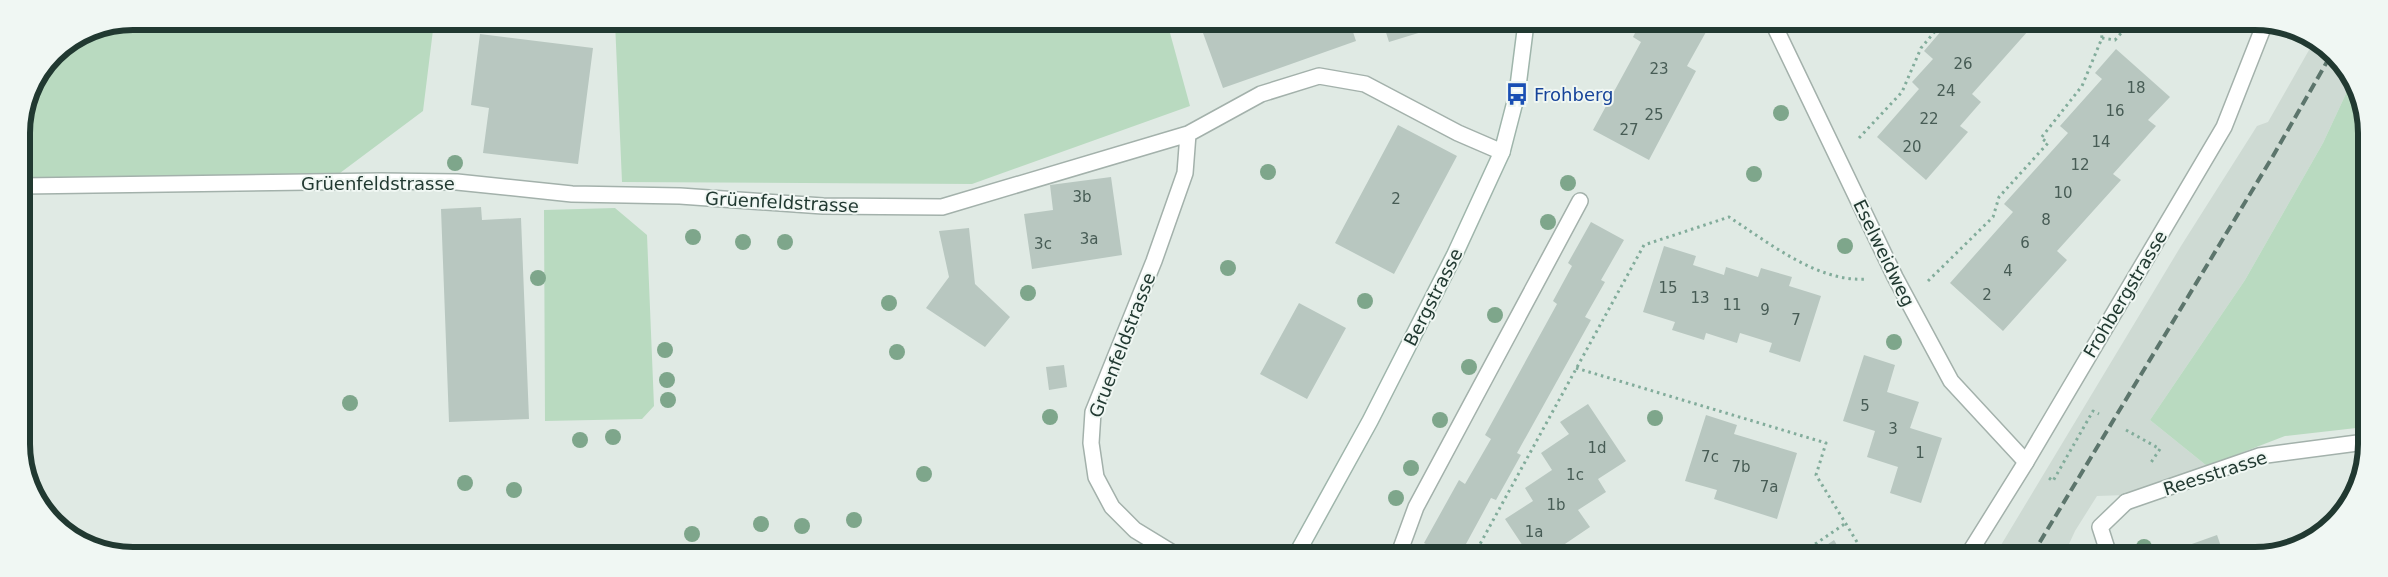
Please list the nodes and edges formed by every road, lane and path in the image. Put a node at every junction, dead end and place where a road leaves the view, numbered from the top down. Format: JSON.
{"nodes":[{"id":1,"x":1525,"y":30,"type":"edge"},
{"id":2,"x":1776,"y":30,"type":"edge"},
{"id":3,"x":1936,"y":30,"type":"edge"},
{"id":4,"x":2101,"y":30,"type":"edge"},
{"id":5,"x":2124,"y":30,"type":"edge"},
{"id":6,"x":2262,"y":30,"type":"edge"},
{"id":7,"x":2102,"y":38,"type":"junction"},
{"id":8,"x":1188,"y":134,"type":"junction"},
{"id":9,"x":1502,"y":152,"type":"junction"},
{"id":10,"x":1839,"y":160,"type":"junction"},
{"id":11,"x":30,"y":186,"type":"edge"},
{"id":12,"x":1580,"y":201,"type":"dead end"},
{"id":13,"x":1895,"y":277,"type":"junction"},
{"id":14,"x":1908,"y":301,"type":"junction"},
{"id":15,"x":1576,"y":368,"type":"junction"},
{"id":16,"x":2099,"y":414,"type":"dead end"},
{"id":17,"x":2126,"y":430,"type":"dead end"},
{"id":18,"x":2358,"y":443,"type":"edge"},
{"id":19,"x":2026,"y":462,"type":"junction"},
{"id":20,"x":2053,"y":481,"type":"dead end"},
{"id":21,"x":2126,"y":502,"type":"junction"},
{"id":22,"x":1846,"y":523,"type":"junction"},
{"id":23,"x":1164,"y":547,"type":"edge"},
{"id":24,"x":1300,"y":547,"type":"edge"},
{"id":25,"x":1401,"y":547,"type":"edge"},
{"id":26,"x":1478,"y":547,"type":"edge"},
{"id":27,"x":1811,"y":547,"type":"edge"},
{"id":28,"x":1861,"y":547,"type":"edge"},
{"id":29,"x":1973,"y":547,"type":"edge"},
{"id":30,"x":2106,"y":547,"type":"edge"}],
"edges":[{"from":1,"to":9,"type":"street","name":"Bergstrasse"},
{"from":2,"to":10,"type":"street","name":"Eselweidweg"},
{"from":3,"to":10,"type":"path"},
{"from":4,"to":7,"type":"path"},
{"from":5,"to":7,"type":"path"},
{"from":6,"to":19,"type":"street","name":"Frohbergstrasse"},
{"from":7,"to":14,"type":"path"},
{"from":8,"to":9,"type":"street","name":"Grüenfeldstrasse"},
{"from":8,"to":11,"type":"street","name":"Grüenfeldstrasse"},
{"from":8,"to":23,"type":"street","name":"Gruenfeldstrasse"},
{"from":9,"to":24,"type":"street","name":"Bergstrasse"},
{"from":10,"to":13,"type":"street","name":"Eselweidweg"},
{"from":12,"to":25,"type":"street"},
{"from":13,"to":14,"type":"street","name":"Eselweidweg"},
{"from":13,"to":15,"type":"path"},
{"from":14,"to":19,"type":"street","name":"Eselweidweg"},
{"from":15,"to":22,"type":"path"},
{"from":15,"to":26,"type":"path"},
{"from":16,"to":20,"type":"path"},
{"from":17,"to":21,"type":"path"},
{"from":18,"to":21,"type":"street","name":"Reesstrasse"},
{"from":19,"to":29,"type":"street","name":"Frohbergstrasse"},
{"from":21,"to":30,"type":"street"},
{"from":22,"to":27,"type":"path"},
{"from":22,"to":28,"type":"path"}]}
